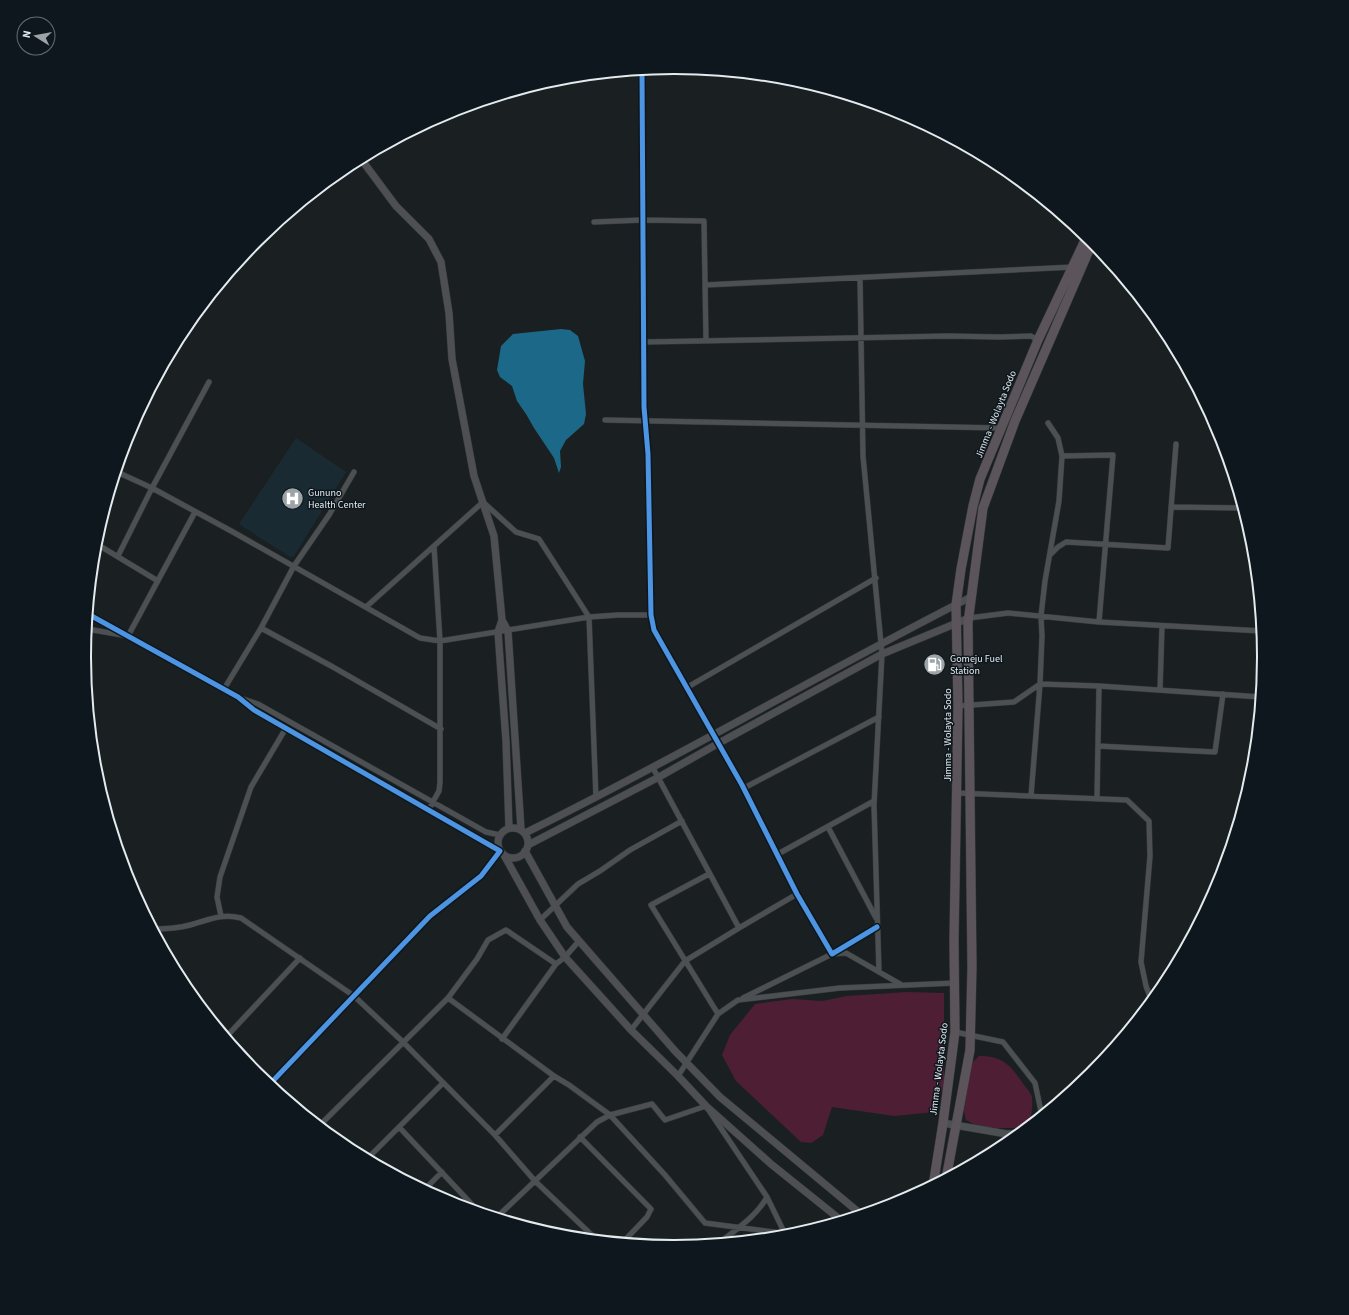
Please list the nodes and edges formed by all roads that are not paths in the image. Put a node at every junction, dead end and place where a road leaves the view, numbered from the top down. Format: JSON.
{"nodes":[{"id":1,"x":642,"y":75,"type":"edge"},
{"id":2,"x":364,"y":163,"type":"edge"},
{"id":3,"x":642,"y":220,"type":"junction"},
{"id":4,"x":594,"y":222,"type":"dead end"},
{"id":5,"x":1084,"y":242,"type":"edge"},
{"id":6,"x":1090,"y":248,"type":"edge"},
{"id":7,"x":1082,"y":267,"type":"junction"},
{"id":8,"x":1072,"y":268,"type":"junction"},
{"id":9,"x":860,"y":278,"type":"junction"},
{"id":10,"x":705,"y":285,"type":"junction"},
{"id":11,"x":860,"y":337,"type":"junction"},
{"id":12,"x":1038,"y":340,"type":"junction"},
{"id":13,"x":706,"y":341,"type":"junction"},
{"id":14,"x":644,"y":342,"type":"junction"},
{"id":15,"x":209,"y":382,"type":"dead end"},
{"id":16,"x":605,"y":420,"type":"dead end"},
{"id":17,"x":645,"y":421,"type":"junction"},
{"id":18,"x":1048,"y":423,"type":"dead end"},
{"id":19,"x":862,"y":425,"type":"junction"},
{"id":20,"x":1001,"y":428,"type":"junction"},
{"id":21,"x":1176,"y":444,"type":"dead end"},
{"id":22,"x":1062,"y":456,"type":"junction"},
{"id":23,"x":354,"y":472,"type":"dead end"},
{"id":24,"x":121,"y":474,"type":"edge"},
{"id":25,"x":152,"y":488,"type":"junction"},
{"id":26,"x":483,"y":502,"type":"junction"},
{"id":27,"x":1171,"y":507,"type":"junction"},
{"id":28,"x":1238,"y":508,"type":"edge"},
{"id":29,"x":196,"y":512,"type":"junction"},
{"id":30,"x":1106,"y":545,"type":"junction"},
{"id":31,"x":434,"y":546,"type":"junction"},
{"id":32,"x":102,"y":547,"type":"edge"},
{"id":33,"x":1050,"y":555,"type":"junction"},
{"id":34,"x":118,"y":556,"type":"junction"},
{"id":35,"x":294,"y":566,"type":"junction"},
{"id":36,"x":876,"y":578,"type":"junction"},
{"id":37,"x":158,"y":581,"type":"junction"},
{"id":38,"x":971,"y":597,"type":"junction"},
{"id":39,"x":956,"y":605,"type":"junction"},
{"id":40,"x":366,"y":607,"type":"junction"},
{"id":41,"x":651,"y":615,"type":"junction"},
{"id":42,"x":92,"y":616,"type":"edge"},
{"id":43,"x":1041,"y":616,"type":"junction"},
{"id":44,"x":589,"y":617,"type":"junction"},
{"id":45,"x":969,"y":618,"type":"junction"},
{"id":46,"x":502,"y":620,"type":"junction"},
{"id":47,"x":1099,"y":622,"type":"junction"},
{"id":48,"x":957,"y":623,"type":"junction"},
{"id":49,"x":1162,"y":626,"type":"junction"},
{"id":50,"x":261,"y":628,"type":"junction"},
{"id":51,"x":92,"y":631,"type":"edge"},
{"id":52,"x":508,"y":631,"type":"junction"},
{"id":53,"x":1257,"y":631,"type":"edge"},
{"id":54,"x":498,"y":632,"type":"junction"},
{"id":55,"x":128,"y":636,"type":"junction"},
{"id":56,"x":440,"y":641,"type":"junction"},
{"id":57,"x":881,"y":643,"type":"junction"},
{"id":58,"x":882,"y":654,"type":"junction"},
{"id":59,"x":511,"y":664,"type":"junction"},
{"id":60,"x":501,"y":666,"type":"junction"},
{"id":61,"x":1040,"y":684,"type":"junction"},
{"id":62,"x":1099,"y":686,"type":"junction"},
{"id":63,"x":686,"y":688,"type":"junction"},
{"id":64,"x":224,"y":690,"type":"junction"},
{"id":65,"x":513,"y":690,"type":"junction"},
{"id":66,"x":1160,"y":690,"type":"junction"},
{"id":67,"x":503,"y":692,"type":"junction"},
{"id":68,"x":1223,"y":694,"type":"junction"},
{"id":69,"x":238,"y":697,"type":"junction"},
{"id":70,"x":1257,"y":697,"type":"edge"},
{"id":71,"x":958,"y":706,"type":"junction"},
{"id":72,"x":969,"y":706,"type":"junction"},
{"id":73,"x":878,"y":717,"type":"junction"},
{"id":74,"x":286,"y":728,"type":"junction"},
{"id":75,"x":441,"y":729,"type":"junction"},
{"id":76,"x":713,"y":735,"type":"junction"},
{"id":77,"x":506,"y":741,"type":"junction"},
{"id":78,"x":515,"y":741,"type":"junction"},
{"id":79,"x":719,"y":743,"type":"junction"},
{"id":80,"x":1098,"y":746,"type":"junction"},
{"id":81,"x":653,"y":768,"type":"junction"},
{"id":82,"x":659,"y":778,"type":"junction"},
{"id":83,"x":744,"y":788,"type":"junction"},
{"id":84,"x":957,"y":793,"type":"junction"},
{"id":85,"x":970,"y":793,"type":"junction"},
{"id":86,"x":1031,"y":796,"type":"junction"},
{"id":87,"x":596,"y":798,"type":"junction"},
{"id":88,"x":1097,"y":799,"type":"junction"},
{"id":89,"x":874,"y":801,"type":"junction"},
{"id":90,"x":433,"y":802,"type":"junction"},
{"id":91,"x":429,"y":809,"type":"junction"},
{"id":92,"x":682,"y":821,"type":"junction"},
{"id":93,"x":828,"y":827,"type":"junction"},
{"id":94,"x":509,"y":828,"type":"junction"},
{"id":95,"x":523,"y":832,"type":"junction"},
{"id":96,"x":500,"y":835,"type":"junction"},
{"id":97,"x":527,"y":848,"type":"junction"},
{"id":98,"x":502,"y":853,"type":"junction"},
{"id":99,"x":778,"y":854,"type":"junction"},
{"id":100,"x":709,"y":874,"type":"junction"},
{"id":101,"x":797,"y":894,"type":"junction"},
{"id":102,"x":555,"y":906,"type":"junction"},
{"id":103,"x":221,"y":916,"type":"junction"},
{"id":104,"x":877,"y":919,"type":"junction"},
{"id":105,"x":540,"y":920,"type":"junction"},
{"id":106,"x":877,"y":926,"type":"junction"},
{"id":107,"x":158,"y":928,"type":"edge"},
{"id":108,"x":738,"y":928,"type":"junction"},
{"id":109,"x":579,"y":941,"type":"junction"},
{"id":110,"x":832,"y":954,"type":"junction"},
{"id":111,"x":565,"y":957,"type":"junction"},
{"id":112,"x":300,"y":958,"type":"junction"},
{"id":113,"x":685,"y":961,"type":"junction"},
{"id":114,"x":556,"y":964,"type":"junction"},
{"id":115,"x":879,"y":972,"type":"junction"},
{"id":116,"x":955,"y":983,"type":"junction"},
{"id":117,"x":901,"y":985,"type":"junction"},
{"id":118,"x":354,"y":996,"type":"junction"},
{"id":119,"x":1150,"y":996,"type":"edge"},
{"id":120,"x":448,"y":998,"type":"junction"},
{"id":121,"x":738,"y":1000,"type":"junction"},
{"id":122,"x":644,"y":1014,"type":"junction"},
{"id":123,"x":718,"y":1014,"type":"junction"},
{"id":124,"x":631,"y":1030,"type":"junction"},
{"id":125,"x":955,"y":1032,"type":"junction"},
{"id":126,"x":229,"y":1034,"type":"edge"},
{"id":127,"x":970,"y":1035,"type":"junction"},
{"id":128,"x":502,"y":1039,"type":"junction"},
{"id":129,"x":403,"y":1042,"type":"junction"},
{"id":130,"x":687,"y":1063,"type":"junction"},
{"id":131,"x":554,"y":1076,"type":"junction"},
{"id":132,"x":678,"y":1076,"type":"junction"},
{"id":133,"x":273,"y":1080,"type":"edge"},
{"id":134,"x":443,"y":1083,"type":"junction"},
{"id":135,"x":706,"y":1106,"type":"junction"},
{"id":136,"x":1041,"y":1111,"type":"edge"},
{"id":137,"x":610,"y":1115,"type":"junction"},
{"id":138,"x":322,"y":1123,"type":"edge"},
{"id":139,"x":943,"y":1123,"type":"junction"},
{"id":140,"x":956,"y":1125,"type":"junction"},
{"id":141,"x":399,"y":1127,"type":"junction"},
{"id":142,"x":1012,"y":1134,"type":"edge"},
{"id":143,"x":495,"y":1135,"type":"junction"},
{"id":144,"x":580,"y":1137,"type":"junction"},
{"id":145,"x":371,"y":1155,"type":"edge"},
{"id":146,"x":442,"y":1172,"type":"junction"},
{"id":147,"x":947,"y":1173,"type":"edge"},
{"id":148,"x":535,"y":1181,"type":"junction"},
{"id":149,"x":934,"y":1181,"type":"edge"},
{"id":150,"x":428,"y":1186,"type":"edge"},
{"id":151,"x":767,"y":1197,"type":"junction"},
{"id":152,"x":472,"y":1205,"type":"edge"},
{"id":153,"x":858,"y":1211,"type":"edge"},
{"id":154,"x":500,"y":1214,"type":"edge"},
{"id":155,"x":838,"y":1217,"type":"edge"},
{"id":156,"x":738,"y":1228,"type":"junction"},
{"id":157,"x":784,"y":1231,"type":"edge"},
{"id":158,"x":771,"y":1233,"type":"edge"},
{"id":159,"x":592,"y":1235,"type":"edge"},
{"id":160,"x":626,"y":1239,"type":"edge"},
{"id":161,"x":725,"y":1239,"type":"edge"}],
"edges":[{"from":1,"to":3,"type":"street"},
{"from":2,"to":26,"type":"main road"},
{"from":3,"to":4,"type":"street"},
{"from":3,"to":10,"type":"street"},
{"from":3,"to":14,"type":"street"},
{"from":5,"to":8,"type":"highway","name":"Jimma - Wolayta Sodo"},
{"from":6,"to":7,"type":"highway"},
{"from":7,"to":8,"type":"street"},
{"from":7,"to":38,"type":"highway"},
{"from":8,"to":9,"type":"street"},
{"from":8,"to":12,"type":"highway","name":"Jimma - Wolayta Sodo"},
{"from":9,"to":10,"type":"street"},
{"from":9,"to":11,"type":"street"},
{"from":10,"to":13,"type":"street"},
{"from":11,"to":12,"type":"street"},
{"from":11,"to":13,"type":"street"},
{"from":11,"to":19,"type":"street"},
{"from":12,"to":20,"type":"highway","name":"Jimma - Wolayta Sodo"},
{"from":13,"to":14,"type":"street"},
{"from":14,"to":17,"type":"street"},
{"from":15,"to":25,"type":"street"},
{"from":16,"to":17,"type":"street"},
{"from":17,"to":19,"type":"street"},
{"from":17,"to":41,"type":"street"},
{"from":18,"to":22,"type":"street"},
{"from":19,"to":20,"type":"street"},
{"from":19,"to":36,"type":"street"},
{"from":20,"to":39,"type":"highway","name":"Jimma - Wolayta Sodo"},
{"from":21,"to":27,"type":"street"},
{"from":22,"to":30,"type":"street"},
{"from":22,"to":33,"type":"street"},
{"from":23,"to":35,"type":"street"},
{"from":24,"to":25,"type":"street"},
{"from":25,"to":29,"type":"street"},
{"from":25,"to":34,"type":"street"},
{"from":26,"to":31,"type":"street"},
{"from":26,"to":44,"type":"street"},
{"from":26,"to":46,"type":"main road"},
{"from":27,"to":28,"type":"street"},
{"from":27,"to":30,"type":"street"},
{"from":29,"to":35,"type":"street"},
{"from":29,"to":37,"type":"street"},
{"from":30,"to":33,"type":"street"},
{"from":30,"to":47,"type":"street"},
{"from":31,"to":40,"type":"street"},
{"from":31,"to":56,"type":"street"},
{"from":32,"to":34,"type":"street"},
{"from":33,"to":43,"type":"street"},
{"from":34,"to":37,"type":"street"},
{"from":35,"to":40,"type":"street"},
{"from":35,"to":50,"type":"street"},
{"from":36,"to":57,"type":"street"},
{"from":36,"to":63,"type":"street"},
{"from":37,"to":55,"type":"street"},
{"from":38,"to":39,"type":"main road"},
{"from":38,"to":45,"type":"highway"},
{"from":39,"to":48,"type":"highway","name":"Jimma - Wolayta Sodo"},
{"from":39,"to":57,"type":"main road"},
{"from":40,"to":56,"type":"street"},
{"from":41,"to":44,"type":"street"},
{"from":41,"to":63,"type":"street"},
{"from":42,"to":55,"type":"street"},
{"from":43,"to":45,"type":"street"},
{"from":43,"to":47,"type":"street"},
{"from":43,"to":61,"type":"street"},
{"from":44,"to":52,"type":"street"},
{"from":44,"to":87,"type":"street"},
{"from":45,"to":48,"type":"main road"},
{"from":45,"to":72,"type":"highway"},
{"from":46,"to":52,"type":"main road"},
{"from":46,"to":54,"type":"main road"},
{"from":47,"to":49,"type":"street"},
{"from":48,"to":58,"type":"main road"},
{"from":48,"to":71,"type":"highway","name":"Jimma - Wolayta Sodo"},
{"from":49,"to":53,"type":"street"},
{"from":49,"to":66,"type":"street"},
{"from":50,"to":64,"type":"street"},
{"from":50,"to":75,"type":"street"},
{"from":51,"to":55,"type":"street"},
{"from":52,"to":54,"type":"street"},
{"from":52,"to":59,"type":"main road"},
{"from":54,"to":56,"type":"street"},
{"from":54,"to":60,"type":"main road"},
{"from":55,"to":64,"type":"street"},
{"from":56,"to":75,"type":"street"},
{"from":57,"to":58,"type":"street"},
{"from":57,"to":76,"type":"main road"},
{"from":58,"to":73,"type":"street"},
{"from":58,"to":79,"type":"main road"},
{"from":59,"to":60,"type":"main road"},
{"from":59,"to":65,"type":"main road"},
{"from":60,"to":67,"type":"main road"},
{"from":61,"to":62,"type":"street"},
{"from":61,"to":72,"type":"street"},
{"from":61,"to":86,"type":"street"},
{"from":62,"to":66,"type":"street"},
{"from":62,"to":80,"type":"street"},
{"from":63,"to":76,"type":"street"},
{"from":64,"to":69,"type":"street"},
{"from":65,"to":67,"type":"main road"},
{"from":65,"to":78,"type":"main road"},
{"from":66,"to":68,"type":"street"},
{"from":67,"to":77,"type":"main road"},
{"from":68,"to":70,"type":"street"},
{"from":68,"to":80,"type":"street"},
{"from":69,"to":74,"type":"street"},
{"from":69,"to":90,"type":"street"},
{"from":71,"to":72,"type":"street"},
{"from":71,"to":84,"type":"highway","name":"Jimma - Wolayta Sodo"},
{"from":72,"to":85,"type":"highway"},
{"from":73,"to":83,"type":"street"},
{"from":73,"to":89,"type":"street"},
{"from":74,"to":91,"type":"street"},
{"from":74,"to":103,"type":"street"},
{"from":75,"to":90,"type":"street"},
{"from":76,"to":79,"type":"street"},
{"from":76,"to":81,"type":"main road"},
{"from":77,"to":78,"type":"main road"},
{"from":77,"to":94,"type":"main road"},
{"from":78,"to":95,"type":"main road"},
{"from":79,"to":82,"type":"main road"},
{"from":79,"to":83,"type":"street"},
{"from":80,"to":88,"type":"street"},
{"from":81,"to":82,"type":"street"},
{"from":81,"to":87,"type":"main road"},
{"from":82,"to":92,"type":"street"},
{"from":82,"to":97,"type":"main road"},
{"from":83,"to":99,"type":"street"},
{"from":84,"to":85,"type":"street"},
{"from":84,"to":116,"type":"highway","name":"Jimma - Wolayta Sodo"},
{"from":85,"to":86,"type":"street"},
{"from":85,"to":127,"type":"highway"},
{"from":86,"to":88,"type":"street"},
{"from":87,"to":95,"type":"main road"},
{"from":88,"to":119,"type":"street"},
{"from":89,"to":93,"type":"street"},
{"from":89,"to":104,"type":"street"},
{"from":90,"to":91,"type":"street"},
{"from":90,"to":96,"type":"street"},
{"from":91,"to":98,"type":"street"},
{"from":92,"to":100,"type":"street"},
{"from":92,"to":102,"type":"street"},
{"from":93,"to":99,"type":"street"},
{"from":93,"to":104,"type":"street"},
{"from":94,"to":95,"type":"main road"},
{"from":94,"to":96,"type":"main road"},
{"from":95,"to":97,"type":"main road"},
{"from":96,"to":98,"type":"main road"},
{"from":97,"to":98,"type":"main road"},
{"from":97,"to":102,"type":"main road"},
{"from":98,"to":105,"type":"main road"},
{"from":98,"to":118,"type":"street"},
{"from":99,"to":101,"type":"street"},
{"from":100,"to":108,"type":"street"},
{"from":100,"to":113,"type":"street"},
{"from":101,"to":108,"type":"street"},
{"from":101,"to":110,"type":"street"},
{"from":102,"to":105,"type":"street"},
{"from":102,"to":109,"type":"main road"},
{"from":103,"to":107,"type":"street"},
{"from":103,"to":112,"type":"street"},
{"from":104,"to":106,"type":"street"},
{"from":105,"to":111,"type":"main road"},
{"from":106,"to":110,"type":"street"},
{"from":106,"to":115,"type":"street"},
{"from":108,"to":113,"type":"street"},
{"from":109,"to":111,"type":"street"},
{"from":109,"to":122,"type":"main road"},
{"from":110,"to":115,"type":"street"},
{"from":110,"to":121,"type":"street"},
{"from":111,"to":114,"type":"street"},
{"from":111,"to":124,"type":"main road"},
{"from":112,"to":118,"type":"street"},
{"from":112,"to":126,"type":"street"},
{"from":113,"to":122,"type":"street"},
{"from":113,"to":123,"type":"street"},
{"from":114,"to":120,"type":"street"},
{"from":114,"to":128,"type":"street"},
{"from":115,"to":117,"type":"street"},
{"from":116,"to":117,"type":"street"},
{"from":116,"to":125,"type":"highway","name":"Jimma - Wolayta Sodo"},
{"from":117,"to":121,"type":"street"},
{"from":118,"to":129,"type":"street"},
{"from":118,"to":133,"type":"street"},
{"from":120,"to":128,"type":"street"},
{"from":120,"to":129,"type":"street"},
{"from":121,"to":123,"type":"street"},
{"from":122,"to":124,"type":"street"},
{"from":122,"to":130,"type":"main road"},
{"from":123,"to":130,"type":"street"},
{"from":124,"to":132,"type":"main road"},
{"from":125,"to":127,"type":"street"},
{"from":125,"to":139,"type":"highway","name":"Jimma - Wolayta Sodo"},
{"from":127,"to":136,"type":"street"},
{"from":127,"to":140,"type":"highway"},
{"from":128,"to":131,"type":"street"},
{"from":129,"to":134,"type":"street"},
{"from":129,"to":138,"type":"street"},
{"from":130,"to":132,"type":"street"},
{"from":130,"to":153,"type":"main road"},
{"from":131,"to":137,"type":"street"},
{"from":131,"to":143,"type":"street"},
{"from":132,"to":135,"type":"main road"},
{"from":134,"to":141,"type":"street"},
{"from":134,"to":143,"type":"street"},
{"from":135,"to":137,"type":"street"},
{"from":135,"to":151,"type":"street"},
{"from":135,"to":155,"type":"main road"},
{"from":137,"to":144,"type":"street"},
{"from":137,"to":156,"type":"street"},
{"from":139,"to":140,"type":"street"},
{"from":139,"to":149,"type":"highway","name":"Jimma - Wolayta Sodo"},
{"from":140,"to":142,"type":"street"},
{"from":140,"to":147,"type":"highway"},
{"from":141,"to":145,"type":"street"},
{"from":141,"to":146,"type":"street"},
{"from":143,"to":148,"type":"street"},
{"from":144,"to":148,"type":"street"},
{"from":144,"to":160,"type":"street"},
{"from":146,"to":150,"type":"street"},
{"from":146,"to":152,"type":"street"},
{"from":148,"to":154,"type":"street"},
{"from":148,"to":159,"type":"street"},
{"from":151,"to":156,"type":"street"},
{"from":151,"to":157,"type":"street"},
{"from":156,"to":158,"type":"street"},
{"from":156,"to":161,"type":"street"}]}
